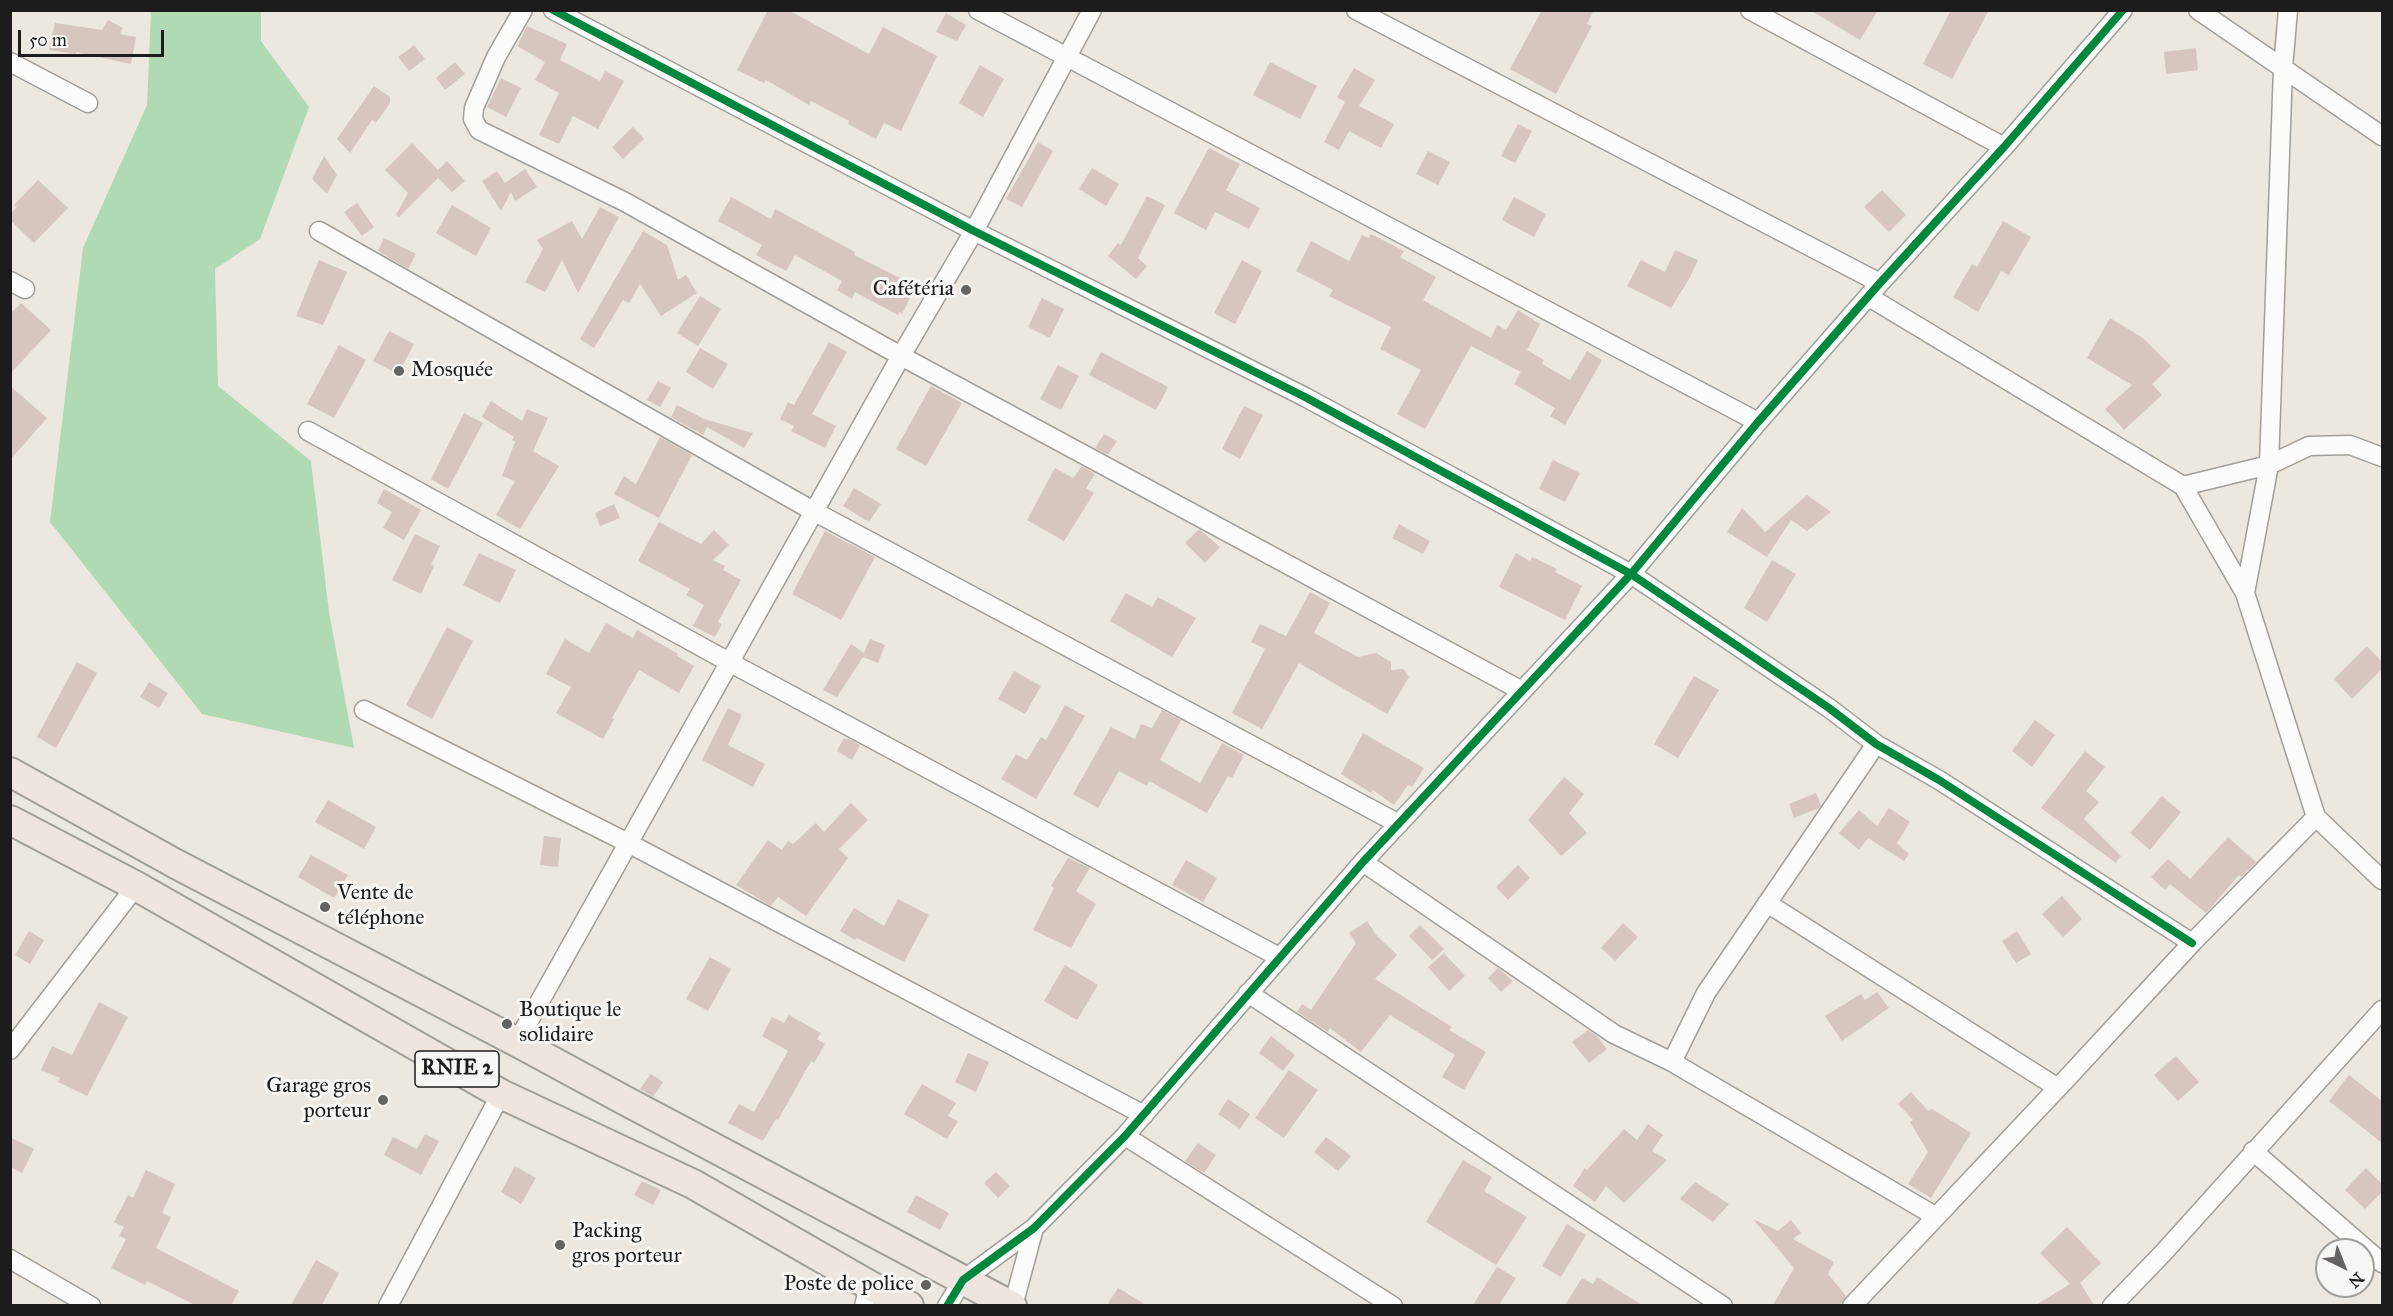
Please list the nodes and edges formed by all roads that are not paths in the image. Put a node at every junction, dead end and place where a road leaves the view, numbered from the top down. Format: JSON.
{"nodes":[{"id":1,"x":523,"y":10,"type":"edge"},
{"id":2,"x":553,"y":10,"type":"edge"},
{"id":3,"x":978,"y":10,"type":"edge"},
{"id":4,"x":1092,"y":10,"type":"edge"},
{"id":5,"x":1356,"y":10,"type":"edge"},
{"id":6,"x":1750,"y":10,"type":"edge"},
{"id":7,"x":2123,"y":10,"type":"edge"},
{"id":8,"x":2198,"y":10,"type":"edge"},
{"id":9,"x":2289,"y":10,"type":"edge"},
{"id":10,"x":1066,"y":57,"type":"junction"},
{"id":11,"x":10,"y":62,"type":"edge"},
{"id":12,"x":2283,"y":68,"type":"junction"},
{"id":13,"x":88,"y":103,"type":"dead end"},
{"id":14,"x":2382,"y":136,"type":"edge"},
{"id":15,"x":2004,"y":147,"type":"junction"},
{"id":16,"x":319,"y":231,"type":"dead end"},
{"id":17,"x":974,"y":231,"type":"junction"},
{"id":18,"x":1874,"y":290,"type":"junction"},
{"id":19,"x":901,"y":356,"type":"junction"},
{"id":20,"x":1758,"y":422,"type":"junction"},
{"id":21,"x":308,"y":431,"type":"dead end"},
{"id":22,"x":2382,"y":457,"type":"edge"},
{"id":23,"x":2269,"y":465,"type":"junction"},
{"id":24,"x":2183,"y":486,"type":"junction"},
{"id":25,"x":815,"y":512,"type":"junction"},
{"id":26,"x":1631,"y":574,"type":"junction"},
{"id":27,"x":2245,"y":593,"type":"junction"},
{"id":28,"x":729,"y":662,"type":"junction"},
{"id":29,"x":1521,"y":691,"type":"junction"},
{"id":30,"x":364,"y":710,"type":"dead end"},
{"id":31,"x":1876,"y":744,"type":"junction"},
{"id":32,"x":10,"y":772,"type":"edge"},
{"id":33,"x":2316,"y":817,"type":"junction"},
{"id":34,"x":10,"y":820,"type":"edge"},
{"id":35,"x":1399,"y":824,"type":"junction"},
{"id":36,"x":630,"y":844,"type":"junction"},
{"id":37,"x":1363,"y":862,"type":"junction"},
{"id":38,"x":2382,"y":880,"type":"edge"},
{"id":39,"x":136,"y":886,"type":"junction"},
{"id":40,"x":1767,"y":903,"type":"junction"},
{"id":41,"x":2192,"y":943,"type":"junction"},
{"id":42,"x":1279,"y":957,"type":"junction"},
{"id":43,"x":1248,"y":993,"type":"junction"},
{"id":44,"x":2382,"y":1010,"type":"edge"},
{"id":45,"x":517,"y":1041,"type":"junction"},
{"id":46,"x":10,"y":1050,"type":"edge"},
{"id":47,"x":1672,"y":1062,"type":"junction"},
{"id":48,"x":2058,"y":1088,"type":"junction"},
{"id":49,"x":501,"y":1094,"type":"junction"},
{"id":50,"x":1144,"y":1115,"type":"junction"},
{"id":51,"x":1125,"y":1136,"type":"junction"},
{"id":52,"x":2253,"y":1151,"type":"junction"},
{"id":53,"x":1935,"y":1216,"type":"junction"},
{"id":54,"x":1034,"y":1228,"type":"junction"},
{"id":55,"x":10,"y":1259,"type":"edge"},
{"id":56,"x":2382,"y":1263,"type":"edge"},
{"id":57,"x":963,"y":1280,"type":"junction"},
{"id":58,"x":866,"y":1295,"type":"edge"},
{"id":59,"x":91,"y":1305,"type":"edge"},
{"id":60,"x":388,"y":1305,"type":"edge"},
{"id":61,"x":909,"y":1305,"type":"edge"},
{"id":62,"x":947,"y":1305,"type":"edge"},
{"id":63,"x":1013,"y":1305,"type":"edge"},
{"id":64,"x":1393,"y":1305,"type":"edge"},
{"id":65,"x":1723,"y":1305,"type":"edge"},
{"id":66,"x":1852,"y":1305,"type":"edge"},
{"id":67,"x":2112,"y":1305,"type":"edge"}],
"edges":[{"from":1,"to":19,"type":"street"},
{"from":2,"to":17,"type":"street"},
{"from":3,"to":10,"type":"street"},
{"from":4,"to":10,"type":"street"},
{"from":5,"to":18,"type":"street"},
{"from":6,"to":15,"type":"street"},
{"from":7,"to":15,"type":"street"},
{"from":8,"to":12,"type":"street"},
{"from":9,"to":12,"type":"street"},
{"from":10,"to":17,"type":"street"},
{"from":10,"to":20,"type":"street"},
{"from":11,"to":13,"type":"street"},
{"from":12,"to":14,"type":"street"},
{"from":12,"to":23,"type":"street"},
{"from":15,"to":18,"type":"street"},
{"from":16,"to":25,"type":"street"},
{"from":17,"to":19,"type":"street"},
{"from":17,"to":26,"type":"street"},
{"from":18,"to":20,"type":"street"},
{"from":18,"to":24,"type":"street"},
{"from":19,"to":25,"type":"street"},
{"from":19,"to":29,"type":"street"},
{"from":20,"to":26,"type":"street"},
{"from":21,"to":28,"type":"street"},
{"from":22,"to":23,"type":"street"},
{"from":23,"to":24,"type":"street"},
{"from":23,"to":27,"type":"street"},
{"from":24,"to":27,"type":"street"},
{"from":25,"to":28,"type":"street"},
{"from":25,"to":35,"type":"street"},
{"from":26,"to":29,"type":"street"},
{"from":26,"to":31,"type":"street"},
{"from":27,"to":33,"type":"street"},
{"from":28,"to":36,"type":"street"},
{"from":28,"to":42,"type":"street"},
{"from":29,"to":35,"type":"street"},
{"from":30,"to":36,"type":"street"},
{"from":31,"to":40,"type":"street"},
{"from":31,"to":41,"type":"street"},
{"from":32,"to":45,"type":"main road","number":"RNIE 2"},
{"from":33,"to":38,"type":"street"},
{"from":33,"to":41,"type":"street"},
{"from":34,"to":39,"type":"main road","number":"RNIE 2"},
{"from":35,"to":37,"type":"street"},
{"from":36,"to":45,"type":"street"},
{"from":36,"to":50,"type":"street"},
{"from":37,"to":42,"type":"street"},
{"from":37,"to":47,"type":"street"},
{"from":39,"to":46,"type":"street"},
{"from":39,"to":49,"type":"main road","number":"RNIE 2"},
{"from":40,"to":47,"type":"street"},
{"from":40,"to":48,"type":"street"},
{"from":41,"to":48,"type":"street"},
{"from":42,"to":43,"type":"street"},
{"from":43,"to":50,"type":"street"},
{"from":43,"to":65,"type":"street"},
{"from":44,"to":52,"type":"street"},
{"from":45,"to":57,"type":"main road","number":"RNIE 2"},
{"from":47,"to":53,"type":"street"},
{"from":48,"to":53,"type":"street"},
{"from":49,"to":58,"type":"main road","number":"RNIE 2"},
{"from":49,"to":60,"type":"street"},
{"from":50,"to":51,"type":"street"},
{"from":51,"to":54,"type":"street"},
{"from":51,"to":64,"type":"street"},
{"from":52,"to":56,"type":"street"},
{"from":52,"to":67,"type":"street"},
{"from":53,"to":66,"type":"street"},
{"from":54,"to":57,"type":"street"},
{"from":54,"to":63,"type":"street"},
{"from":55,"to":59,"type":"street"},
{"from":57,"to":62,"type":"street"},
{"from":57,"to":63,"type":"main road","number":"RNIE 2"},
{"from":58,"to":61,"type":"main road","number":"RNIE 2"}]}
